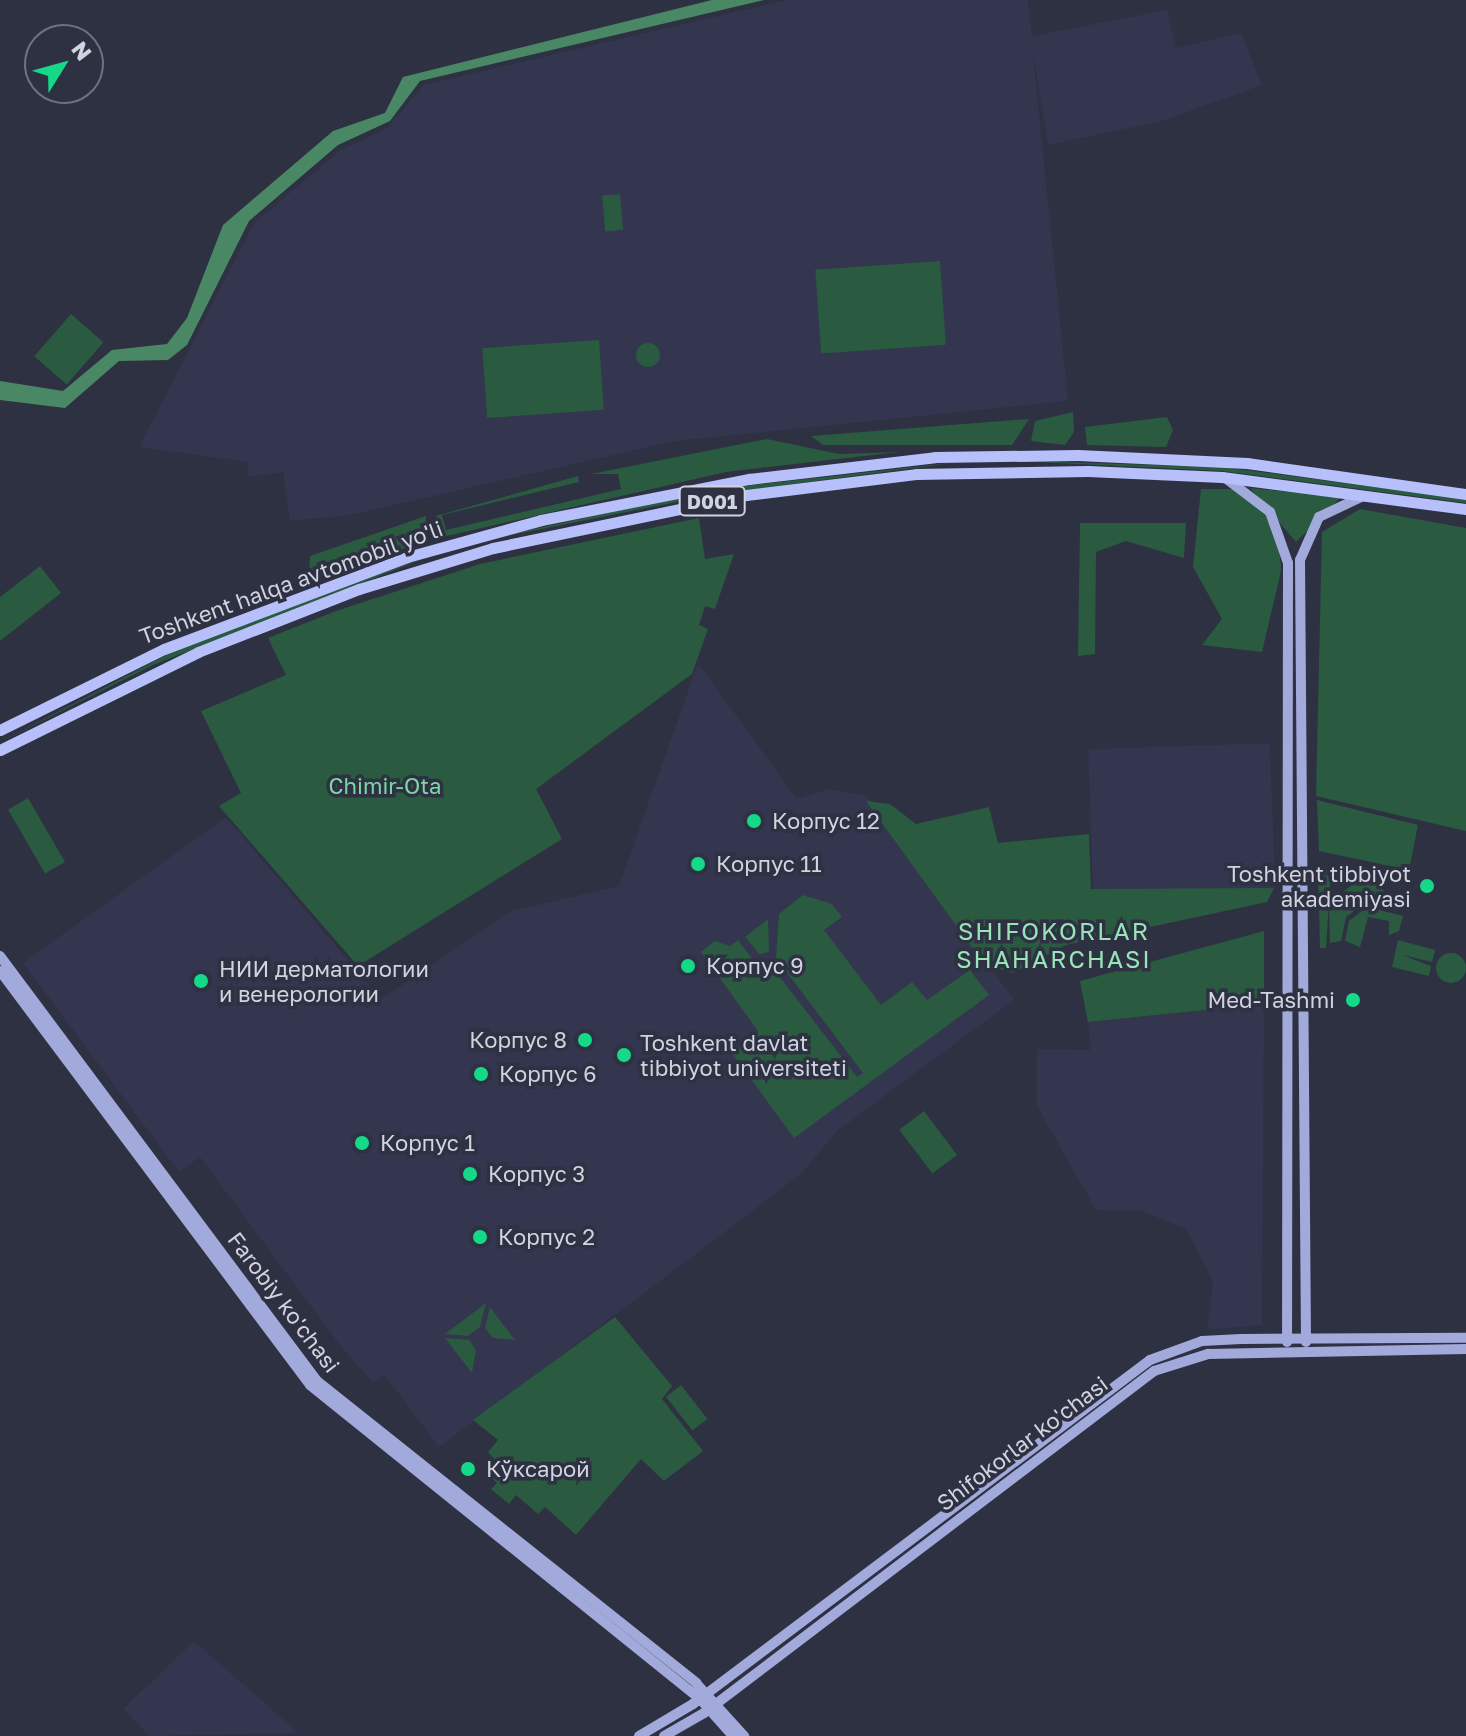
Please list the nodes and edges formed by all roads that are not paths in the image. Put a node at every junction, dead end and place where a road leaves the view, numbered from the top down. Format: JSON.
{"nodes":[{"id":1,"x":980,"y":455,"type":"junction"},
{"id":2,"x":980,"y":471,"type":"junction"},
{"id":3,"x":1222,"y":477,"type":"junction"},
{"id":4,"x":1379,"y":494,"type":"junction"},
{"id":5,"x":1466,"y":494,"type":"edge"},
{"id":6,"x":1466,"y":509,"type":"edge"},
{"id":7,"x":459,"y":541,"type":"junction"},
{"id":8,"x":462,"y":556,"type":"junction"},
{"id":9,"x":0,"y":730,"type":"edge"},
{"id":10,"x":0,"y":750,"type":"edge"},
{"id":11,"x":0,"y":956,"type":"edge"},
{"id":12,"x":1291,"y":960,"type":"junction"},
{"id":13,"x":1303,"y":961,"type":"junction"},
{"id":14,"x":0,"y":971,"type":"edge"},
{"id":15,"x":1287,"y":1338,"type":"junction"},
{"id":16,"x":1306,"y":1338,"type":"junction"},
{"id":17,"x":1466,"y":1338,"type":"edge"},
{"id":18,"x":1466,"y":1349,"type":"edge"},
{"id":19,"x":1306,"y":1352,"type":"junction"},
{"id":20,"x":1287,"y":1353,"type":"junction"},
{"id":21,"x":753,"y":1656,"type":"junction"},
{"id":22,"x":761,"y":1667,"type":"junction"},
{"id":23,"x":703,"y":1696,"type":"junction"},
{"id":24,"x":713,"y":1706,"type":"junction"},
{"id":25,"x":639,"y":1736,"type":"edge"},
{"id":26,"x":664,"y":1736,"type":"edge"},
{"id":27,"x":733,"y":1736,"type":"edge"},
{"id":28,"x":744,"y":1736,"type":"edge"}],
"edges":[{"from":1,"to":2,"type":"highway"},
{"from":1,"to":5,"type":"highway","name":"Toshkent halqa avtomobil yo'li","number":"D001"},
{"from":1,"to":7,"type":"highway","name":"Toshkent halqa avtomobil yo'li","number":"D001"},
{"from":2,"to":3,"type":"highway","name":"Toshkent halqa avtomobil yo'li","number":"D001"},
{"from":2,"to":8,"type":"highway","name":"Toshkent halqa avtomobil yo'li","number":"D001"},
{"from":3,"to":4,"type":"highway","name":"Toshkent halqa avtomobil yo'li","number":"D001"},
{"from":3,"to":12,"type":"main road"},
{"from":4,"to":6,"type":"highway","name":"Toshkent halqa avtomobil yo'li","number":"D001"},
{"from":4,"to":13,"type":"main road"},
{"from":7,"to":8,"type":"highway"},
{"from":7,"to":9,"type":"highway","name":"Toshkent halqa avtomobil yo'li","number":"D001"},
{"from":8,"to":10,"type":"highway","name":"Toshkent halqa avtomobil yo'li","number":"D001"},
{"from":11,"to":23,"type":"main road","name":"Farobiy ko'chasi"},
{"from":12,"to":13,"type":"main road"},
{"from":12,"to":15,"type":"main road"},
{"from":13,"to":16,"type":"main road"},
{"from":14,"to":23,"type":"main road","name":"Farobiy ko'chasi"},
{"from":15,"to":16,"type":"main road","name":"Shifokorlar ko'chasi"},
{"from":15,"to":20,"type":"main road"},
{"from":15,"to":21,"type":"main road","name":"Shifokorlar ko'chasi"},
{"from":16,"to":17,"type":"main road","name":"Shifokorlar ko'chasi"},
{"from":16,"to":19,"type":"main road"},
{"from":18,"to":19,"type":"main road","name":"Shifokorlar ko'chasi"},
{"from":19,"to":20,"type":"main road","name":"Shifokorlar ko'chasi"},
{"from":20,"to":22,"type":"main road","name":"Shifokorlar ko'chasi"},
{"from":21,"to":22,"type":"main road"},
{"from":21,"to":23,"type":"main road","name":"Shifokorlar ko'chasi"},
{"from":22,"to":24,"type":"main road","name":"Shifokorlar ko'chasi"},
{"from":23,"to":24,"type":"main road","name":"Farobiy ko'chasi"},
{"from":23,"to":25,"type":"main road","name":"Shifokorlar ko'chasi"},
{"from":24,"to":26,"type":"main road","name":"Shifokorlar ko'chasi"},
{"from":24,"to":27,"type":"main road","name":"Farobiy ko'chasi"},
{"from":24,"to":28,"type":"main road","name":"Farobiy ko'chasi"}]}
